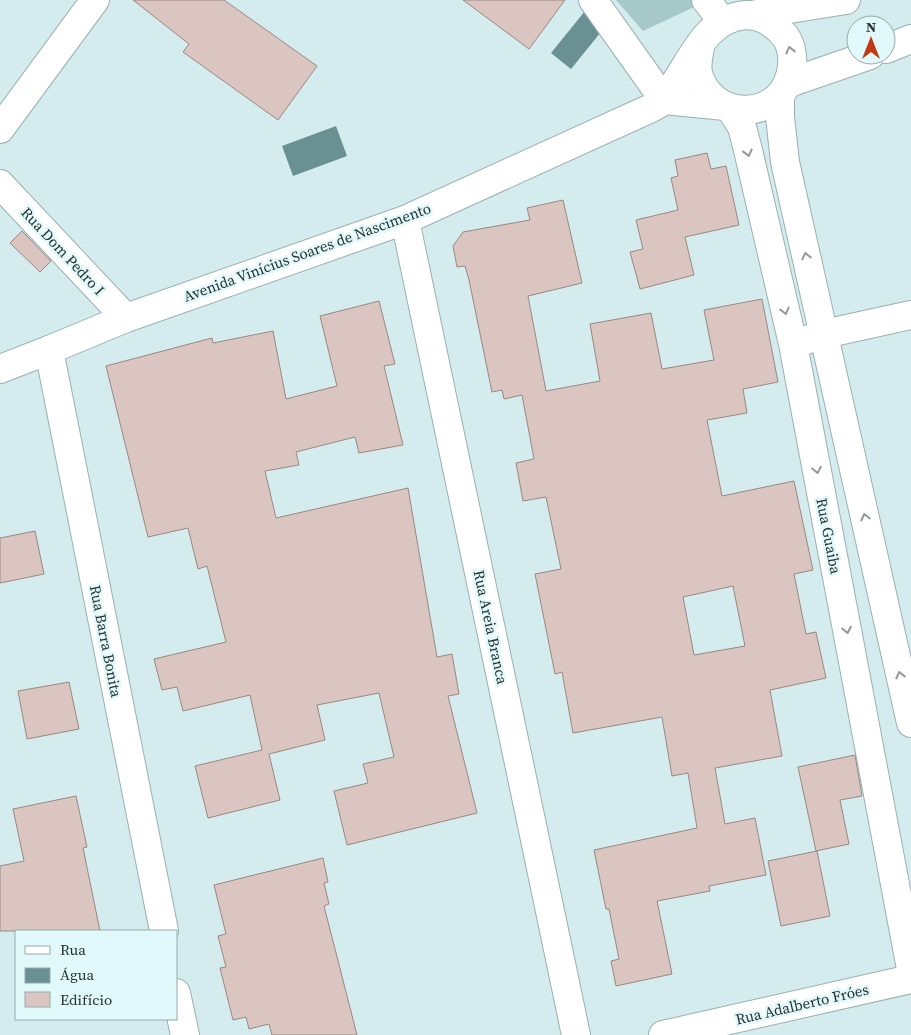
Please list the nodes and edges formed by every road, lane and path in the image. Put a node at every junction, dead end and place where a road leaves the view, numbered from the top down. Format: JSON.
{"nodes":[{"id":1,"x":95,"y":0,"type":"edge"},
{"id":2,"x":594,"y":0,"type":"edge"},
{"id":3,"x":846,"y":0,"type":"edge"},
{"id":4,"x":714,"y":10,"type":"edge"},
{"id":5,"x":751,"y":15,"type":"junction"},
{"id":6,"x":911,"y":39,"type":"edge"},
{"id":7,"x":701,"y":43,"type":"junction"},
{"id":8,"x":896,"y":45,"type":"edge"},
{"id":9,"x":846,"y":64,"type":"edge"},
{"id":10,"x":784,"y":89,"type":"junction"},
{"id":11,"x":664,"y":100,"type":"junction"},
{"id":12,"x":728,"y":107,"type":"junction"},
{"id":13,"x":0,"y":129,"type":"edge"},
{"id":14,"x":0,"y":184,"type":"edge"},
{"id":15,"x":405,"y":220,"type":"junction"},
{"id":16,"x":911,"y":315,"type":"edge"},
{"id":17,"x":126,"y":318,"type":"junction"},
{"id":18,"x":824,"y":334,"type":"junction"},
{"id":19,"x":793,"y":344,"type":"junction"},
{"id":20,"x":49,"y":350,"type":"junction"},
{"id":21,"x":0,"y":369,"type":"edge"},
{"id":22,"x":911,"y":723,"type":"edge"},
{"id":23,"x":164,"y":930,"type":"edge"},
{"id":24,"x":911,"y":969,"type":"edge"},
{"id":25,"x":911,"y":979,"type":"edge"},
{"id":26,"x":178,"y":1004,"type":"edge"},
{"id":27,"x":184,"y":1035,"type":"edge"},
{"id":28,"x":576,"y":1035,"type":"edge"},
{"id":29,"x":663,"y":1035,"type":"edge"}],
"edges":[{"from":1,"to":13,"type":"street"},
{"from":2,"to":11,"type":"street"},
{"from":3,"to":5,"type":"street","name":"Avenida Vinícius Soares de Nascimento"},
{"from":4,"to":5,"type":"street","name":"Avenida Vinícius Soares de Nascimento"},
{"from":4,"to":7,"type":"street","name":"Avenida Vinícius Soares de Nascimento"},
{"from":10,"to":5,"type":"street","one_way":true},
{"from":6,"to":8,"type":"street"},
{"from":7,"to":11,"type":"street","name":"Avenida Vinícius Soares de Nascimento"},
{"from":7,"to":12,"type":"street"},
{"from":9,"to":10,"type":"street"},
{"from":10,"to":12,"type":"street"},
{"from":18,"to":10,"type":"street","one_way":true},
{"from":11,"to":12,"type":"street"},
{"from":11,"to":15,"type":"street","name":"Avenida Vinícius Soares de Nascimento"},
{"from":12,"to":19,"type":"street","name":"Rua Guaiba","one_way":true},
{"from":14,"to":17,"type":"street","name":"Rua Dom Pedro I"},
{"from":15,"to":17,"type":"street","name":"Avenida Vinícius Soares de Nascimento"},
{"from":15,"to":28,"type":"street","name":"Rua Areia Branca"},
{"from":16,"to":18,"type":"street"},
{"from":17,"to":20,"type":"street","name":"Avenida Vinícius Soares de Nascimento"},
{"from":18,"to":19,"type":"street"},
{"from":22,"to":18,"type":"street","one_way":true},
{"from":19,"to":24,"type":"street","name":"Rua Guaiba","one_way":true},
{"from":20,"to":21,"type":"street","name":"Avenida Vinícius Soares de Nascimento"},
{"from":20,"to":23,"type":"street","name":"Rua Barra Bonita"},
{"from":25,"to":29,"type":"street","name":"Rua Adalberto Fróes"},
{"from":26,"to":27,"type":"street"}]}
